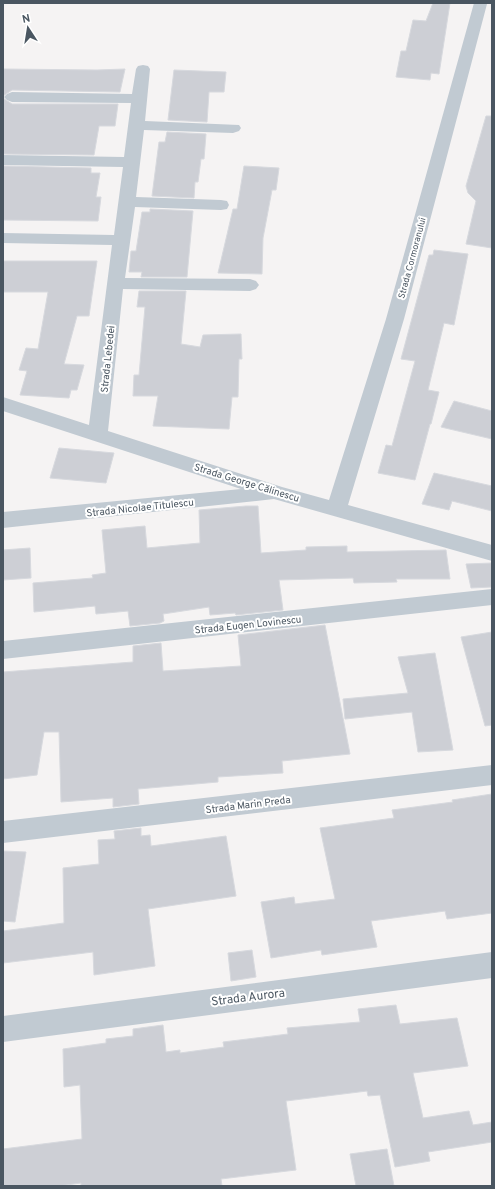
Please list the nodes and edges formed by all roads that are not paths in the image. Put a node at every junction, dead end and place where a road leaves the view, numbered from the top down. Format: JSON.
{"nodes":[{"id":1,"x":480,"y":4,"type":"dead end"},
{"id":2,"x":142,"y":69,"type":"dead end"},
{"id":3,"x":12,"y":97,"type":"dead end"},
{"id":4,"x":140,"y":99,"type":"junction"},
{"id":5,"x":136,"y":125,"type":"junction"},
{"id":6,"x":233,"y":128,"type":"dead end"},
{"id":7,"x":3,"y":160,"type":"edge"},
{"id":8,"x":132,"y":162,"type":"junction"},
{"id":9,"x":128,"y":202,"type":"junction"},
{"id":10,"x":221,"y":205,"type":"dead end"},
{"id":11,"x":3,"y":238,"type":"edge"},
{"id":12,"x":122,"y":240,"type":"junction"},
{"id":13,"x":115,"y":283,"type":"junction"},
{"id":14,"x":250,"y":285,"type":"dead end"},
{"id":15,"x":3,"y":404,"type":"edge"},
{"id":16,"x":98,"y":434,"type":"junction"},
{"id":17,"x":278,"y":493,"type":"junction"},
{"id":18,"x":336,"y":509,"type":"junction"},
{"id":19,"x":3,"y":520,"type":"edge"},
{"id":20,"x":492,"y":554,"type":"edge"},
{"id":21,"x":492,"y":597,"type":"edge"},
{"id":22,"x":3,"y":650,"type":"edge"},
{"id":23,"x":492,"y":775,"type":"edge"},
{"id":24,"x":3,"y":832,"type":"edge"},
{"id":25,"x":492,"y":965,"type":"edge"},
{"id":26,"x":3,"y":1029,"type":"edge"}],
"edges":[{"from":1,"to":18,"type":"street","name":"Strada Cormoranului"},
{"from":2,"to":4,"type":"street","name":"Strada Lebedei"},
{"from":3,"to":4,"type":"street"},
{"from":4,"to":5,"type":"street","name":"Strada Lebedei"},
{"from":5,"to":6,"type":"street"},
{"from":5,"to":8,"type":"street","name":"Strada Lebedei"},
{"from":7,"to":8,"type":"street"},
{"from":8,"to":9,"type":"street","name":"Strada Lebedei"},
{"from":9,"to":10,"type":"street"},
{"from":9,"to":12,"type":"street","name":"Strada Lebedei"},
{"from":11,"to":12,"type":"street"},
{"from":12,"to":13,"type":"street","name":"Strada Lebedei"},
{"from":13,"to":14,"type":"street"},
{"from":13,"to":16,"type":"street","name":"Strada Lebedei"},
{"from":15,"to":16,"type":"street","name":"Strada George Călinescu"},
{"from":16,"to":17,"type":"street","name":"Strada George Călinescu"},
{"from":17,"to":18,"type":"street","name":"Strada George Călinescu"},
{"from":17,"to":19,"type":"street","name":"Strada Nicolae Titulescu"},
{"from":18,"to":20,"type":"street","name":"Strada George Călinescu"},
{"from":21,"to":22,"type":"street","name":"Strada Eugen Lovinescu"},
{"from":23,"to":24,"type":"street","name":"Strada Marin Preda"},
{"from":25,"to":26,"type":"street","name":"Strada Aurora"}]}
